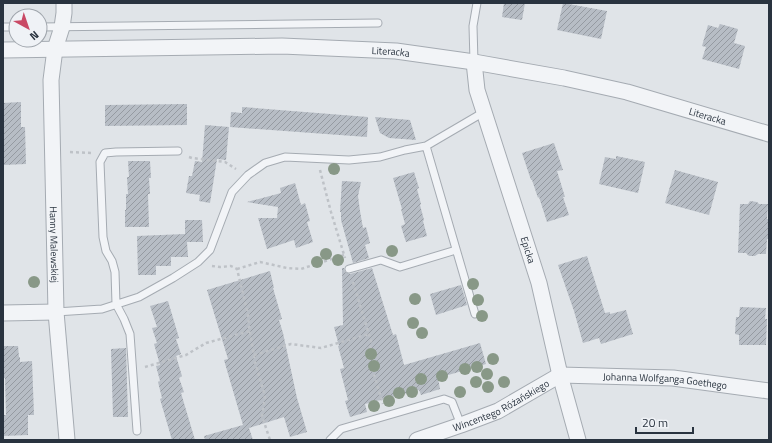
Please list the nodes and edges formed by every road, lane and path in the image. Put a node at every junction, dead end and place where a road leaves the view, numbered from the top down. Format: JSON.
{"nodes":[{"id":1,"x":64,"y":3,"type":"edge"},
{"id":2,"x":477,"y":3,"type":"edge"},
{"id":3,"x":378,"y":23,"type":"dead end"},
{"id":4,"x":48,"y":27,"type":"edge"},
{"id":5,"x":62,"y":27,"type":"junction"},
{"id":6,"x":55,"y":49,"type":"junction"},
{"id":7,"x":3,"y":50,"type":"edge"},
{"id":8,"x":474,"y":62,"type":"junction"},
{"id":9,"x":484,"y":112,"type":"junction"},
{"id":10,"x":769,"y":134,"type":"edge"},
{"id":11,"x":426,"y":146,"type":"junction"},
{"id":12,"x":178,"y":151,"type":"joint"},
{"id":13,"x":53,"y":152,"type":"junction"},
{"id":14,"x":105,"y":153,"type":"junction"},
{"id":15,"x":320,"y":159,"type":"junction"},
{"id":16,"x":248,"y":175,"type":"junction"},
{"id":17,"x":456,"y":250,"type":"junction"},
{"id":18,"x":344,"y":255,"type":"junction"},
{"id":19,"x":198,"y":262,"type":"junction"},
{"id":20,"x":237,"y":269,"type":"junction"},
{"id":21,"x":349,"y":269,"type":"junction"},
{"id":22,"x":116,"y":304,"type":"junction"},
{"id":23,"x":56,"y":312,"type":"junction"},
{"id":24,"x":3,"y":313,"type":"edge"},
{"id":25,"x":475,"y":314,"type":"dead end"},
{"id":26,"x":250,"y":331,"type":"junction"},
{"id":27,"x":369,"y":334,"type":"junction"},
{"id":28,"x":254,"y":355,"type":"junction"},
{"id":29,"x":133,"y":370,"type":"junction"},
{"id":30,"x":560,"y":375,"type":"junction"},
{"id":31,"x":769,"y":391,"type":"edge"},
{"id":32,"x":386,"y":416,"type":"junction"},
{"id":33,"x":461,"y":425,"type":"junction"},
{"id":34,"x":138,"y":431,"type":"dead end"},
{"id":35,"x":67,"y":440,"type":"edge"},
{"id":36,"x":270,"y":440,"type":"edge"},
{"id":37,"x":330,"y":440,"type":"edge"},
{"id":38,"x":417,"y":440,"type":"edge"},
{"id":39,"x":578,"y":440,"type":"edge"}],
"edges":[{"from":1,"to":5,"type":"street","name":"Hanny Malewskiej"},
{"from":2,"to":8,"type":"lane"},
{"from":3,"to":5,"type":"lane"},
{"from":4,"to":5,"type":"lane"},
{"from":5,"to":6,"type":"street","name":"Hanny Malewskiej"},
{"from":6,"to":7,"type":"street","name":"Literacka"},
{"from":6,"to":8,"type":"street","name":"Literacka"},
{"from":6,"to":13,"type":"street","name":"Hanny Malewskiej"},
{"from":8,"to":9,"type":"street","name":"Epicka"},
{"from":8,"to":10,"type":"street","name":"Literacka"},
{"from":9,"to":11,"type":"lane"},
{"from":9,"to":30,"type":"street","name":"Epicka"},
{"from":11,"to":15,"type":"lane"},
{"from":11,"to":17,"type":"lane"},
{"from":12,"to":14,"type":"lane"},
{"from":12,"to":16,"type":"path"},
{"from":13,"to":14,"type":"path"},
{"from":13,"to":23,"type":"street","name":"Hanny Malewskiej"},
{"from":14,"to":22,"type":"lane"},
{"from":15,"to":16,"type":"lane"},
{"from":15,"to":18,"type":"path"},
{"from":16,"to":19,"type":"lane"},
{"from":17,"to":21,"type":"lane"},
{"from":17,"to":25,"type":"lane"},
{"from":18,"to":20,"type":"path"},
{"from":18,"to":21,"type":"path"},
{"from":19,"to":20,"type":"path"},
{"from":19,"to":22,"type":"lane"},
{"from":20,"to":26,"type":"path"},
{"from":21,"to":27,"type":"path"},
{"from":22,"to":23,"type":"lane"},
{"from":22,"to":29,"type":"lane"},
{"from":23,"to":24,"type":"street"},
{"from":23,"to":35,"type":"street","name":"Hanny Malewskiej"},
{"from":26,"to":28,"type":"path"},
{"from":26,"to":29,"type":"path"},
{"from":27,"to":28,"type":"path"},
{"from":27,"to":32,"type":"path"},
{"from":28,"to":36,"type":"path"},
{"from":29,"to":34,"type":"lane"},
{"from":30,"to":31,"type":"street","name":"Johanna Wolfganga Goethego"},
{"from":30,"to":33,"type":"street","name":"Wincentego Różańskiego"},
{"from":30,"to":39,"type":"street","name":"Epicka"},
{"from":32,"to":33,"type":"lane"},
{"from":32,"to":37,"type":"lane"},
{"from":33,"to":38,"type":"street","name":"Wincentego Różańskiego"}]}
